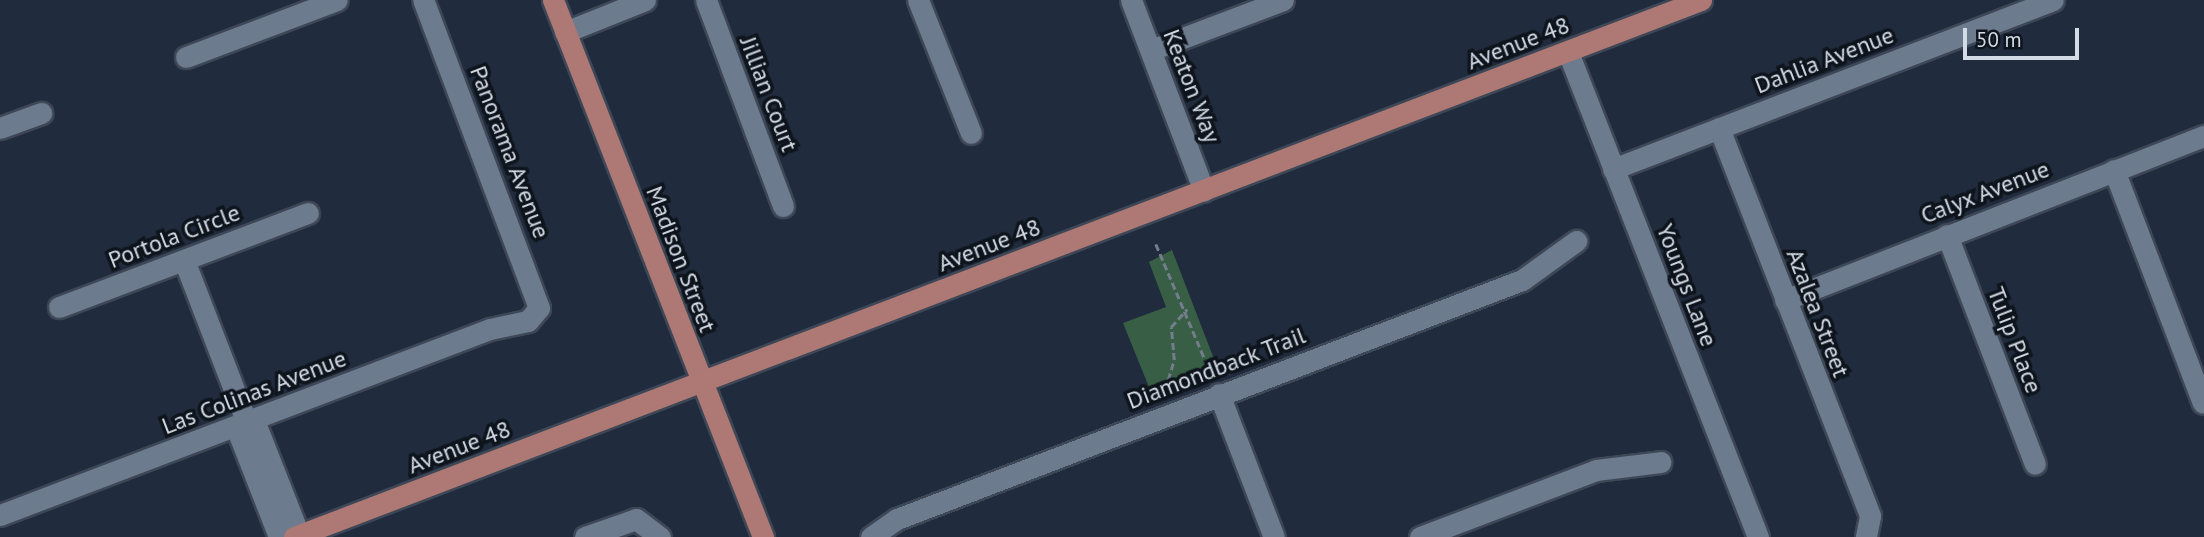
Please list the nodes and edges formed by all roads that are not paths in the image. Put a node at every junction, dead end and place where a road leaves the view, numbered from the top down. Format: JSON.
{"nodes":[{"id":1,"x":337,"y":0,"type":"edge"},
{"id":2,"x":423,"y":0,"type":"edge"},
{"id":3,"x":552,"y":0,"type":"edge"},
{"id":4,"x":645,"y":0,"type":"edge"},
{"id":5,"x":706,"y":0,"type":"edge"},
{"id":6,"x":918,"y":0,"type":"edge"},
{"id":7,"x":1131,"y":0,"type":"edge"},
{"id":8,"x":1283,"y":0,"type":"edge"},
{"id":9,"x":1701,"y":0,"type":"edge"},
{"id":10,"x":2053,"y":0,"type":"edge"},
{"id":11,"x":1664,"y":7,"type":"edge"},
{"id":12,"x":565,"y":32,"type":"junction"},
{"id":13,"x":1151,"y":50,"type":"junction"},
{"id":14,"x":1568,"y":52,"type":"junction"},
{"id":15,"x":186,"y":57,"type":"dead end"},
{"id":16,"x":41,"y":113,"type":"dead end"},
{"id":17,"x":0,"y":128,"type":"edge"},
{"id":18,"x":1719,"y":128,"type":"junction"},
{"id":19,"x":971,"y":133,"type":"dead end"},
{"id":20,"x":2204,"y":136,"type":"edge"},
{"id":21,"x":1613,"y":169,"type":"junction"},
{"id":22,"x":2113,"y":170,"type":"junction"},
{"id":23,"x":1204,"y":191,"type":"junction"},
{"id":24,"x":783,"y":206,"type":"dead end"},
{"id":25,"x":308,"y":213,"type":"dead end"},
{"id":26,"x":1947,"y":235,"type":"junction"},
{"id":27,"x":1576,"y":241,"type":"dead end"},
{"id":28,"x":184,"y":260,"type":"junction"},
{"id":29,"x":1785,"y":300,"type":"junction"},
{"id":30,"x":59,"y":307,"type":"dead end"},
{"id":31,"x":528,"y":321,"type":"joint"},
{"id":32,"x":702,"y":384,"type":"junction"},
{"id":33,"x":1217,"y":388,"type":"junction"},
{"id":34,"x":2203,"y":403,"type":"edge"},
{"id":35,"x":246,"y":423,"type":"junction"},
{"id":36,"x":1661,"y":462,"type":"dead end"},
{"id":37,"x":2035,"y":464,"type":"dead end"},
{"id":38,"x":0,"y":515,"type":"edge"},
{"id":39,"x":290,"y":536,"type":"edge"},
{"id":40,"x":584,"y":537,"type":"edge"},
{"id":41,"x":660,"y":537,"type":"edge"},
{"id":42,"x":763,"y":537,"type":"edge"},
{"id":43,"x":871,"y":537,"type":"edge"},
{"id":44,"x":1274,"y":537,"type":"edge"},
{"id":45,"x":1420,"y":537,"type":"edge"},
{"id":46,"x":1758,"y":537,"type":"edge"},
{"id":47,"x":1866,"y":537,"type":"edge"}],
"edges":[{"from":1,"to":15,"type":"street"},
{"from":2,"to":31,"type":"street","name":"Panorama Avenue"},
{"from":3,"to":12,"type":"main road","name":"Madison Street"},
{"from":4,"to":12,"type":"street"},
{"from":5,"to":24,"type":"street","name":"Jillian Court"},
{"from":6,"to":19,"type":"street"},
{"from":7,"to":13,"type":"street","name":"Keaton Way"},
{"from":8,"to":13,"type":"street"},
{"from":9,"to":11,"type":"main road","name":"Avenue 48"},
{"from":10,"to":18,"type":"street","name":"Dahlia Avenue"},
{"from":11,"to":14,"type":"main road","name":"Avenue 48"},
{"from":12,"to":32,"type":"main road","name":"Madison Street"},
{"from":13,"to":23,"type":"street","name":"Keaton Way"},
{"from":14,"to":21,"type":"street","name":"Youngs Lane"},
{"from":14,"to":23,"type":"main road","name":"Avenue 48"},
{"from":16,"to":17,"type":"street"},
{"from":18,"to":21,"type":"street","name":"Dahlia Avenue"},
{"from":18,"to":29,"type":"street","name":"Azalea Street"},
{"from":20,"to":22,"type":"street","name":"Calyx Avenue"},
{"from":21,"to":46,"type":"street","name":"Youngs Lane"},
{"from":22,"to":26,"type":"street","name":"Calyx Avenue"},
{"from":22,"to":34,"type":"street"},
{"from":23,"to":32,"type":"main road","name":"Avenue 48"},
{"from":25,"to":28,"type":"street","name":"Portola Circle"},
{"from":26,"to":29,"type":"street","name":"Calyx Avenue"},
{"from":26,"to":37,"type":"street","name":"Tulip Place"},
{"from":27,"to":33,"type":"street","name":"Diamondback Trail"},
{"from":28,"to":30,"type":"street","name":"Portola Circle"},
{"from":28,"to":35,"type":"street"},
{"from":29,"to":47,"type":"street","name":"Azalea Street"},
{"from":31,"to":35,"type":"street","name":"Las Colinas Avenue"},
{"from":32,"to":39,"type":"main road","name":"Avenue 48"},
{"from":32,"to":42,"type":"main road","name":"Madison Street"},
{"from":33,"to":43,"type":"street","name":"Diamondback Trail"},
{"from":33,"to":44,"type":"street"},
{"from":35,"to":38,"type":"street","name":"Las Colinas Avenue"},
{"from":35,"to":39,"type":"street"},
{"from":36,"to":45,"type":"street"},
{"from":40,"to":41,"type":"street"}]}
